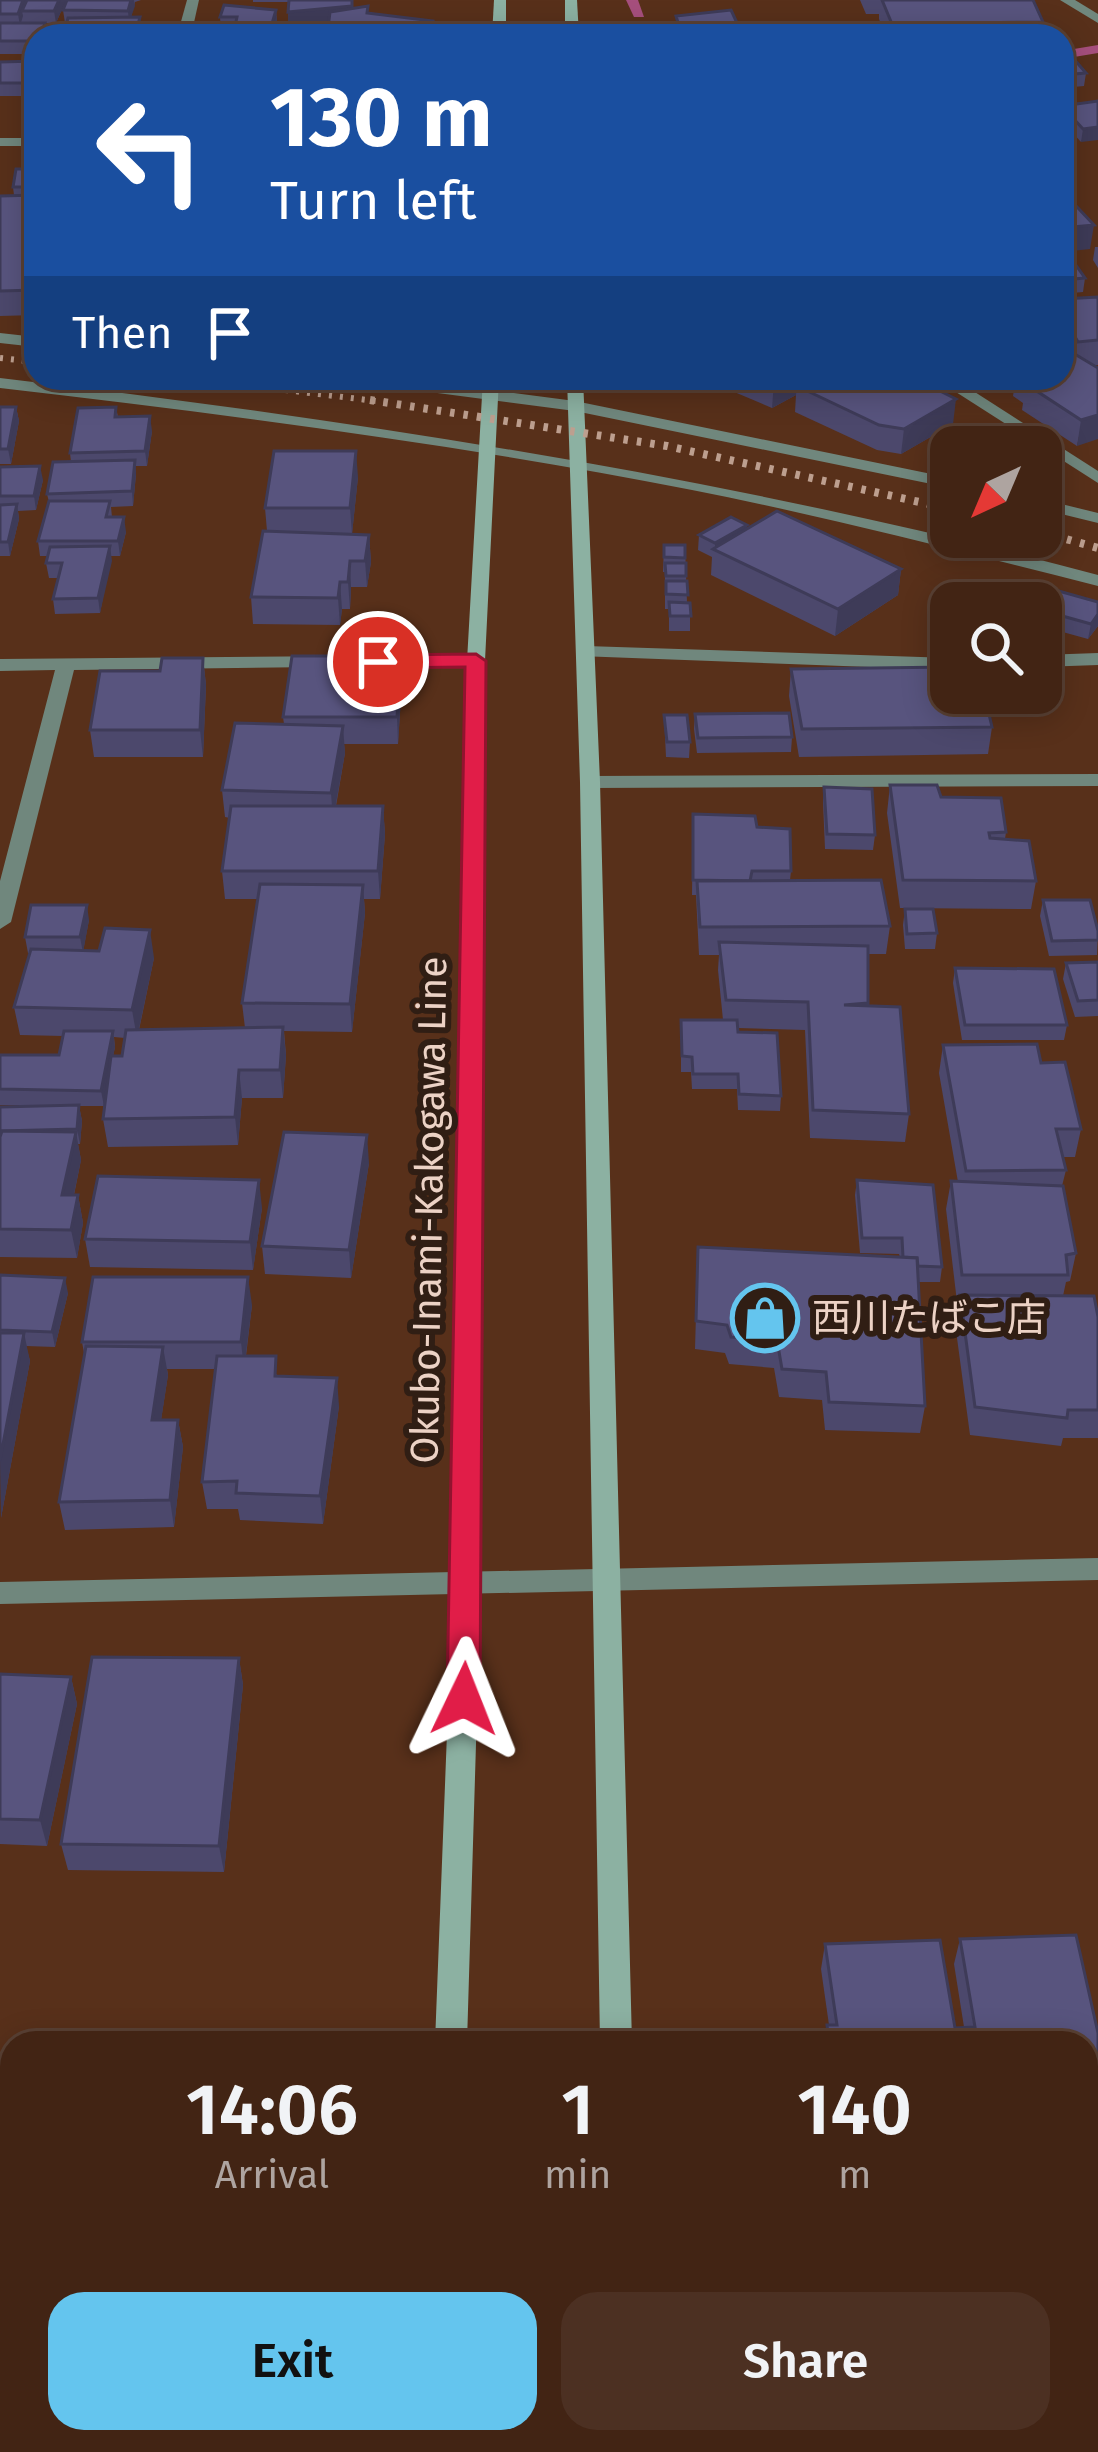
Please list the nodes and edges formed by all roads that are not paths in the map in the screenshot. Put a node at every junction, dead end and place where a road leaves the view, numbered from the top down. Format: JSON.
{"nodes":[{"id":1,"x":1066,"y":0,"type":"edge"},
{"id":2,"x":1098,"y":19,"type":"edge"},
{"id":3,"x":0,"y":142,"type":"edge"},
{"id":4,"x":22,"y":142,"type":"dead end"},
{"id":5,"x":61,"y":390,"type":"edge"},
{"id":6,"x":491,"y":390,"type":"edge"},
{"id":7,"x":508,"y":390,"type":"edge"},
{"id":8,"x":575,"y":390,"type":"edge"},
{"id":9,"x":961,"y":390,"type":"edge"},
{"id":10,"x":575,"y":406,"type":"junction"},
{"id":11,"x":489,"y":451,"type":"junction"},
{"id":12,"x":575,"y":466,"type":"junction"},
{"id":13,"x":1098,"y":478,"type":"edge"},
{"id":14,"x":930,"y":479,"type":"edge"},
{"id":15,"x":1062,"y":510,"type":"edge"},
{"id":16,"x":1098,"y":518,"type":"edge"},
{"id":17,"x":1098,"y":581,"type":"edge"},
{"id":18,"x":586,"y":652,"type":"junction"},
{"id":19,"x":1098,"y":659,"type":"edge"},
{"id":20,"x":1062,"y":660,"type":"edge"},
{"id":21,"x":476,"y":661,"type":"junction"},
{"id":22,"x":930,"y":663,"type":"edge"},
{"id":23,"x":67,"y":664,"type":"junction"},
{"id":24,"x":0,"y":665,"type":"edge"},
{"id":25,"x":1098,"y":780,"type":"edge"},
{"id":26,"x":590,"y":782,"type":"junction"},
{"id":27,"x":0,"y":922,"type":"edge"},
{"id":28,"x":1098,"y":1568,"type":"edge"},
{"id":29,"x":467,"y":1578,"type":"junction"},
{"id":30,"x":607,"y":1583,"type":"junction"},
{"id":31,"x":0,"y":1594,"type":"edge"},
{"id":32,"x":451,"y":2031,"type":"edge"},
{"id":33,"x":616,"y":2031,"type":"edge"}],
"edges":[{"from":1,"to":2,"type":"street"},
{"from":3,"to":4,"type":"street"},
{"from":5,"to":11,"type":"street"},
{"from":6,"to":11,"type":"main road","name":"Okubo-Inami-Kakogawa Line"},
{"from":7,"to":10,"type":"street"},
{"from":8,"to":10,"type":"main road"},
{"from":9,"to":13,"type":"street"},
{"from":10,"to":12,"type":"main road"},
{"from":10,"to":14,"type":"street"},
{"from":11,"to":12,"type":"street"},
{"from":11,"to":21,"type":"main road","name":"Okubo-Inami-Kakogawa Line"},
{"from":12,"to":17,"type":"street"},
{"from":12,"to":18,"type":"main road"},
{"from":15,"to":16,"type":"street"},
{"from":18,"to":22,"type":"street"},
{"from":18,"to":26,"type":"main road"},
{"from":19,"to":20,"type":"street"},
{"from":21,"to":23,"type":"street"},
{"from":21,"to":29,"type":"main road","name":"Okubo-Inami-Kakogawa Line"},
{"from":23,"to":24,"type":"street"},
{"from":23,"to":27,"type":"street"},
{"from":25,"to":26,"type":"street"},
{"from":26,"to":30,"type":"main road"},
{"from":28,"to":30,"type":"street"},
{"from":29,"to":30,"type":"street"},
{"from":29,"to":31,"type":"street"},
{"from":29,"to":32,"type":"main road","name":"Okubo-Inami-Kakogawa Line"},
{"from":30,"to":33,"type":"main road"}]}
